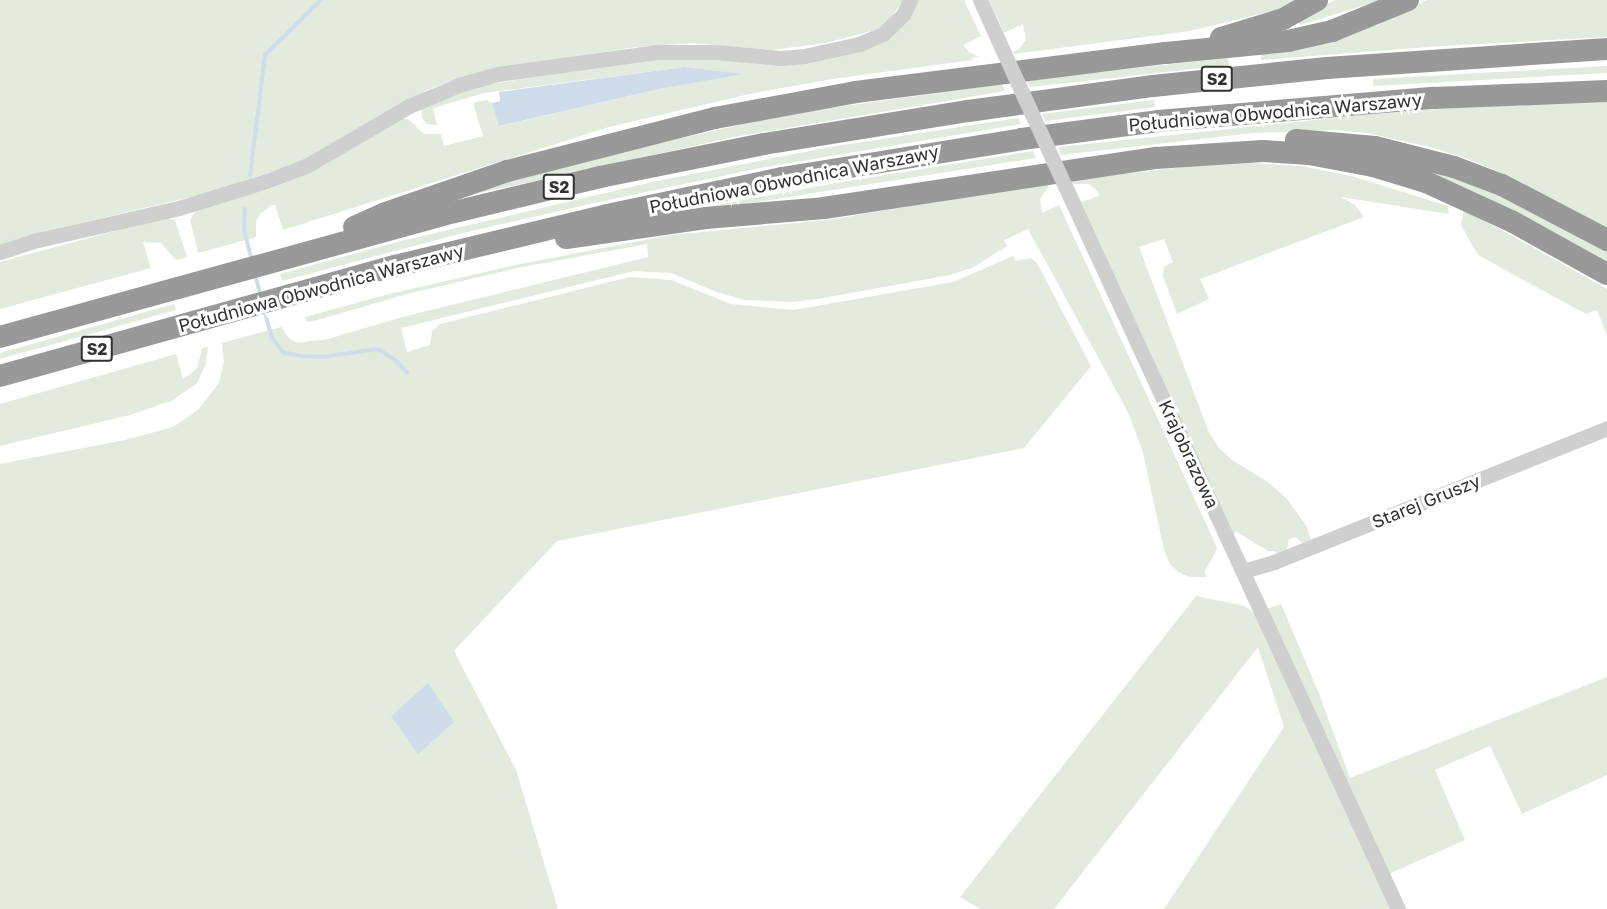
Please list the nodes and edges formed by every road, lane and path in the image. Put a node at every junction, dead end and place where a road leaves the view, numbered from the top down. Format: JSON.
{"nodes":[{"id":1,"x":910,"y":0,"type":"edge"},
{"id":2,"x":980,"y":0,"type":"edge"},
{"id":3,"x":1317,"y":0,"type":"edge"},
{"id":4,"x":1408,"y":0,"type":"edge"},
{"id":5,"x":1607,"y":49,"type":"edge"},
{"id":6,"x":1166,"y":53,"type":"junction"},
{"id":7,"x":1607,"y":91,"type":"edge"},
{"id":8,"x":1096,"y":165,"type":"junction"},
{"id":9,"x":1607,"y":240,"type":"edge"},
{"id":10,"x":0,"y":252,"type":"edge"},
{"id":11,"x":290,"y":256,"type":"junction"},
{"id":12,"x":395,"y":266,"type":"junction"},
{"id":13,"x":1607,"y":274,"type":"edge"},
{"id":14,"x":0,"y":337,"type":"edge"},
{"id":15,"x":0,"y":376,"type":"edge"},
{"id":16,"x":1607,"y":428,"type":"edge"},
{"id":17,"x":1243,"y":571,"type":"junction"},
{"id":18,"x":1398,"y":909,"type":"edge"}],
"edges":[{"from":1,"to":10,"type":"street"},
{"from":2,"to":17,"type":"street","name":"Krajobrazowa","bridge":true},
{"from":3,"to":6,"type":"highway"},
{"from":4,"to":6,"type":"highway"},
{"from":5,"to":11,"type":"highway","name":"Południowa Obwodnica Warszawy","number":"S2"},
{"from":6,"to":11,"type":"highway"},
{"from":7,"to":12,"type":"highway","name":"Południowa Obwodnica Warszawy","number":"S2"},
{"from":8,"to":9,"type":"highway"},
{"from":8,"to":12,"type":"highway"},
{"from":8,"to":13,"type":"highway"},
{"from":11,"to":14,"type":"highway","name":"Południowa Obwodnica Warszawy","number":"S2"},
{"from":12,"to":15,"type":"highway","name":"Południowa Obwodnica Warszawy","number":"S2"},
{"from":16,"to":17,"type":"street","name":"Starej Gruszy"},
{"from":17,"to":18,"type":"street","name":"Krajobrazowa"}]}
